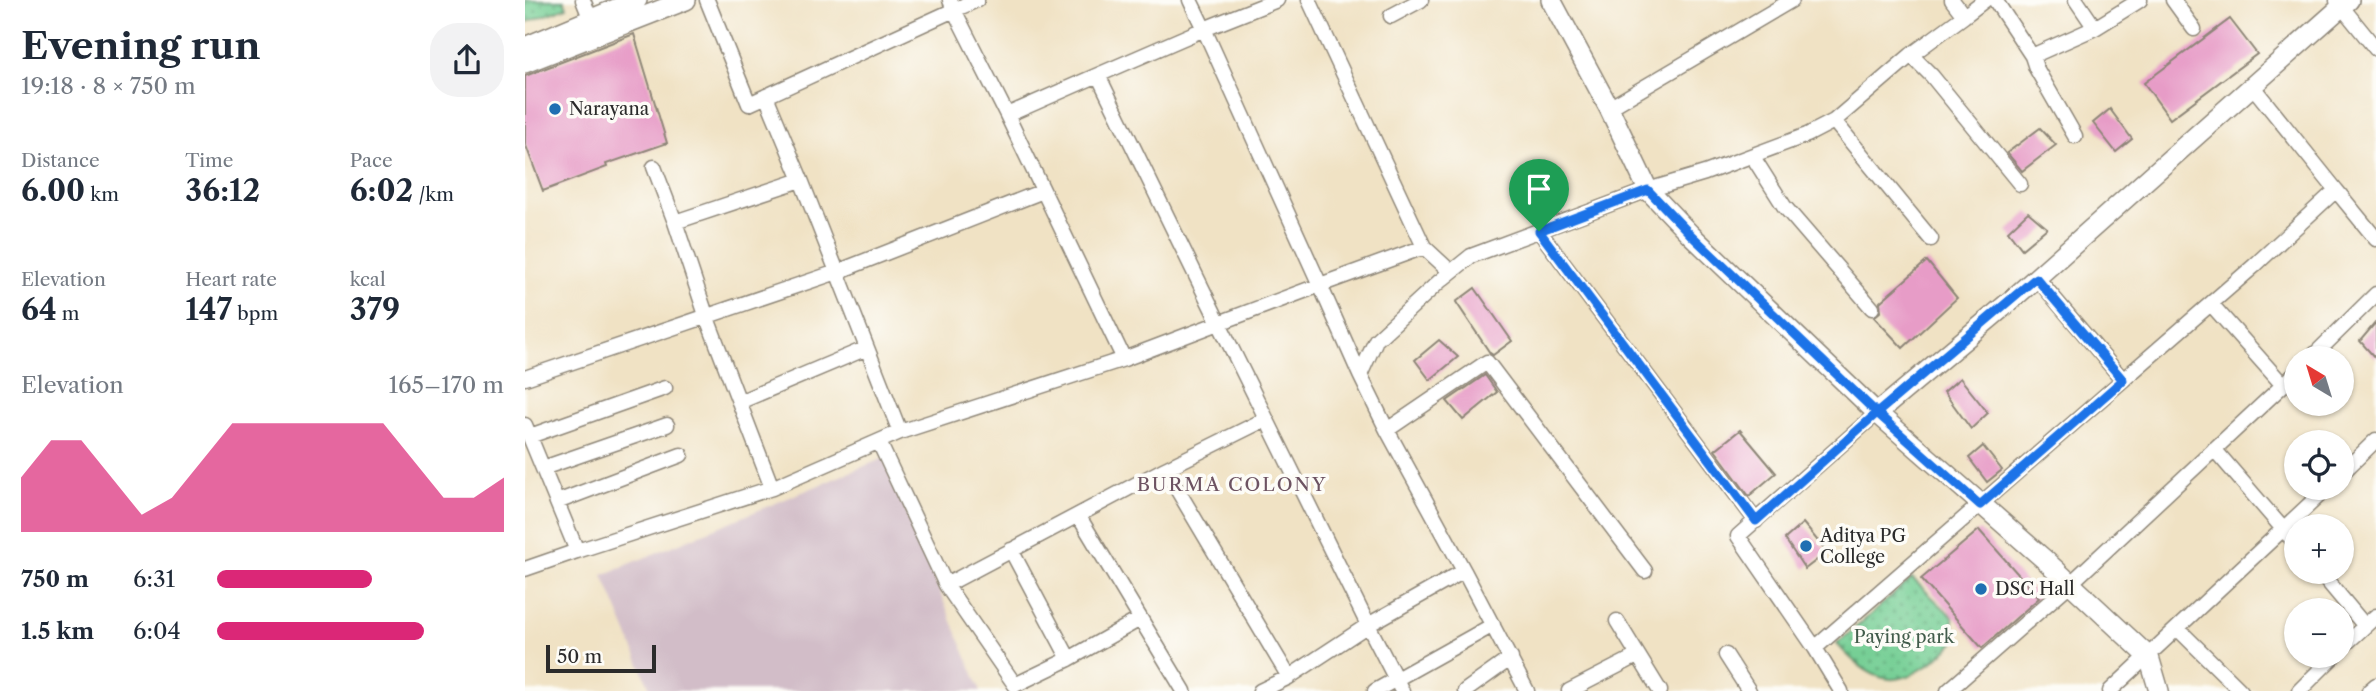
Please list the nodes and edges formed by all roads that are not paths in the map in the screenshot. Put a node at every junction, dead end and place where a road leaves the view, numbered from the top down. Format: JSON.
{"nodes":[{"id":1,"x":583,"y":0,"type":"edge"},
{"id":2,"x":637,"y":0,"type":"edge"},
{"id":3,"x":686,"y":0,"type":"edge"},
{"id":4,"x":707,"y":0,"type":"edge"},
{"id":5,"x":977,"y":0,"type":"edge"},
{"id":6,"x":1190,"y":0,"type":"edge"},
{"id":7,"x":1277,"y":0,"type":"edge"},
{"id":8,"x":1309,"y":0,"type":"edge"},
{"id":9,"x":1420,"y":0,"type":"edge"},
{"id":10,"x":1552,"y":0,"type":"edge"},
{"id":11,"x":1792,"y":0,"type":"edge"},
{"id":12,"x":1952,"y":0,"type":"edge"},
{"id":13,"x":1985,"y":0,"type":"edge"},
{"id":14,"x":1995,"y":0,"type":"edge"},
{"id":15,"x":2076,"y":0,"type":"edge"},
{"id":16,"x":2140,"y":0,"type":"edge"},
{"id":17,"x":2173,"y":0,"type":"edge"},
{"id":18,"x":2342,"y":2,"type":"edge"},
{"id":19,"x":952,"y":5,"type":"edge"},
{"id":20,"x":1391,"y":16,"type":"dead end"},
{"id":21,"x":1963,"y":16,"type":"junction"},
{"id":22,"x":591,"y":20,"type":"junction"},
{"id":23,"x":2095,"y":28,"type":"junction"},
{"id":24,"x":1204,"y":29,"type":"junction"},
{"id":25,"x":2194,"y":29,"type":"dead end"},
{"id":26,"x":525,"y":47,"type":"edge"},
{"id":27,"x":2376,"y":49,"type":"edge"},
{"id":28,"x":1911,"y":55,"type":"junction"},
{"id":29,"x":2032,"y":56,"type":"junction"},
{"id":30,"x":525,"y":63,"type":"edge"},
{"id":31,"x":1098,"y":75,"type":"junction"},
{"id":32,"x":2253,"y":87,"type":"junction"},
{"id":33,"x":766,"y":96,"type":"junction"},
{"id":34,"x":1609,"y":108,"type":"junction"},
{"id":35,"x":1007,"y":115,"type":"junction"},
{"id":36,"x":1834,"y":121,"type":"junction"},
{"id":37,"x":2075,"y":136,"type":"dead end"},
{"id":38,"x":1753,"y":157,"type":"junction"},
{"id":39,"x":654,"y":167,"type":"dead end"},
{"id":40,"x":801,"y":180,"type":"junction"},
{"id":41,"x":2020,"y":184,"type":"dead end"},
{"id":42,"x":1648,"y":190,"type":"junction"},
{"id":43,"x":2336,"y":190,"type":"junction"},
{"id":44,"x":1043,"y":191,"type":"junction"},
{"id":45,"x":675,"y":222,"type":"junction"},
{"id":46,"x":1539,"y":231,"type":"junction"},
{"id":47,"x":1931,"y":239,"type":"dead end"},
{"id":48,"x":2376,"y":239,"type":"edge"},
{"id":49,"x":1424,"y":247,"type":"junction"},
{"id":50,"x":837,"y":272,"type":"junction"},
{"id":51,"x":1451,"y":272,"type":"junction"},
{"id":52,"x":2036,"y":278,"type":"junction"},
{"id":53,"x":1320,"y":285,"type":"junction"},
{"id":54,"x":2376,"y":294,"type":"edge"},
{"id":55,"x":2211,"y":304,"type":"junction"},
{"id":56,"x":1873,"y":308,"type":"dead end"},
{"id":57,"x":707,"y":318,"type":"junction"},
{"id":58,"x":1219,"y":323,"type":"junction"},
{"id":59,"x":2323,"y":346,"type":"edge"},
{"id":60,"x":867,"y":348,"type":"junction"},
{"id":61,"x":1123,"y":359,"type":"junction"},
{"id":62,"x":1360,"y":375,"type":"junction"},
{"id":63,"x":525,"y":378,"type":"edge"},
{"id":64,"x":2123,"y":380,"type":"junction"},
{"id":65,"x":2283,"y":386,"type":"joint"},
{"id":66,"x":665,"y":388,"type":"dead end"},
{"id":67,"x":739,"y":402,"type":"junction"},
{"id":68,"x":1877,"y":413,"type":"junction"},
{"id":69,"x":1266,"y":419,"type":"junction"},
{"id":70,"x":667,"y":425,"type":"dead end"},
{"id":71,"x":1387,"y":430,"type":"junction"},
{"id":72,"x":527,"y":431,"type":"edge"},
{"id":73,"x":900,"y":432,"type":"junction"},
{"id":74,"x":2376,"y":440,"type":"edge"},
{"id":75,"x":879,"y":442,"type":"junction"},
{"id":76,"x":2214,"y":449,"type":"junction"},
{"id":77,"x":681,"y":455,"type":"dead end"},
{"id":78,"x":2354,"y":461,"type":"edge"},
{"id":79,"x":543,"y":468,"type":"junction"},
{"id":80,"x":1165,"y":469,"type":"junction"},
{"id":81,"x":772,"y":488,"type":"junction"},
{"id":82,"x":2314,"y":500,"type":"edge"},
{"id":83,"x":557,"y":502,"type":"junction"},
{"id":84,"x":1980,"y":505,"type":"junction"},
{"id":85,"x":2300,"y":514,"type":"edge"},
{"id":86,"x":1078,"y":515,"type":"junction"},
{"id":87,"x":1756,"y":521,"type":"junction"},
{"id":88,"x":2284,"y":530,"type":"joint"},
{"id":89,"x":1011,"y":550,"type":"junction"},
{"id":90,"x":577,"y":551,"type":"junction"},
{"id":91,"x":526,"y":566,"type":"edge"},
{"id":92,"x":1464,"y":571,"type":"junction"},
{"id":93,"x":1645,"y":571,"type":"dead end"},
{"id":94,"x":2070,"y":584,"type":"junction"},
{"id":95,"x":2332,"y":584,"type":"edge"},
{"id":96,"x":946,"y":585,"type":"junction"},
{"id":97,"x":1140,"y":619,"type":"junction"},
{"id":98,"x":1617,"y":621,"type":"dead end"},
{"id":99,"x":2370,"y":621,"type":"edge"},
{"id":100,"x":1368,"y":625,"type":"junction"},
{"id":101,"x":1493,"y":625,"type":"junction"},
{"id":102,"x":2178,"y":629,"type":"junction"},
{"id":103,"x":2354,"y":636,"type":"edge"},
{"id":104,"x":1815,"y":648,"type":"junction"},
{"id":105,"x":1726,"y":655,"type":"dead end"},
{"id":106,"x":1637,"y":656,"type":"junction"},
{"id":107,"x":1511,"y":657,"type":"junction"},
{"id":108,"x":2149,"y":657,"type":"junction"},
{"id":109,"x":1069,"y":659,"type":"junction"},
{"id":110,"x":2322,"y":668,"type":"edge"},
{"id":111,"x":1289,"y":677,"type":"junction"},
{"id":112,"x":1399,"y":685,"type":"edge"},
{"id":113,"x":2376,"y":685,"type":"edge"},
{"id":114,"x":1017,"y":688,"type":"edge"},
{"id":115,"x":1184,"y":691,"type":"edge"},
{"id":116,"x":1260,"y":691,"type":"edge"},
{"id":117,"x":1375,"y":691,"type":"edge"},
{"id":118,"x":1465,"y":691,"type":"edge"},
{"id":119,"x":1527,"y":691,"type":"edge"},
{"id":120,"x":1569,"y":691,"type":"edge"},
{"id":121,"x":1660,"y":691,"type":"edge"},
{"id":122,"x":1749,"y":691,"type":"edge"},
{"id":123,"x":1841,"y":691,"type":"edge"},
{"id":124,"x":1948,"y":691,"type":"edge"},
{"id":125,"x":2110,"y":691,"type":"edge"},
{"id":126,"x":2159,"y":691,"type":"edge"},
{"id":127,"x":2241,"y":691,"type":"edge"},
{"id":128,"x":2298,"y":691,"type":"edge"},
{"id":129,"x":2369,"y":691,"type":"edge"}],
"edges":[{"from":1,"to":22,"type":"street"},
{"from":2,"to":22,"type":"street"},
{"from":3,"to":30,"type":"street"},
{"from":4,"to":33,"type":"street"},
{"from":5,"to":19,"type":"street"},
{"from":6,"to":24,"type":"street"},
{"from":7,"to":24,"type":"street"},
{"from":8,"to":49,"type":"street"},
{"from":9,"to":20,"type":"street"},
{"from":10,"to":34,"type":"street"},
{"from":11,"to":34,"type":"street"},
{"from":12,"to":21,"type":"street"},
{"from":13,"to":21,"type":"street"},
{"from":14,"to":29,"type":"street"},
{"from":15,"to":23,"type":"street"},
{"from":16,"to":23,"type":"street"},
{"from":17,"to":25,"type":"street"},
{"from":18,"to":27,"type":"street"},
{"from":18,"to":32,"type":"street"},
{"from":19,"to":33,"type":"street"},
{"from":19,"to":35,"type":"street"},
{"from":21,"to":28,"type":"street"},
{"from":22,"to":26,"type":"street"},
{"from":23,"to":29,"type":"street"},
{"from":24,"to":31,"type":"street"},
{"from":24,"to":53,"type":"street"},
{"from":28,"to":36,"type":"street"},
{"from":28,"to":41,"type":"street"},
{"from":29,"to":37,"type":"street"},
{"from":31,"to":35,"type":"street"},
{"from":31,"to":58,"type":"street"},
{"from":32,"to":43,"type":"street"},
{"from":32,"to":52,"type":"street"},
{"from":33,"to":40,"type":"street"},
{"from":34,"to":42,"type":"street"},
{"from":35,"to":44,"type":"street"},
{"from":36,"to":38,"type":"street"},
{"from":36,"to":47,"type":"street"},
{"from":38,"to":42,"type":"street"},
{"from":38,"to":56,"type":"street"},
{"from":39,"to":45,"type":"street"},
{"from":40,"to":45,"type":"street"},
{"from":40,"to":50,"type":"street"},
{"from":42,"to":46,"type":"street"},
{"from":42,"to":68,"type":"street"},
{"from":43,"to":48,"type":"street"},
{"from":43,"to":55,"type":"street"},
{"from":44,"to":50,"type":"street"},
{"from":44,"to":61,"type":"street"},
{"from":45,"to":57,"type":"street"},
{"from":46,"to":51,"type":"street"},
{"from":46,"to":87,"type":"street"},
{"from":49,"to":51,"type":"street"},
{"from":49,"to":53,"type":"street"},
{"from":50,"to":57,"type":"street"},
{"from":50,"to":60,"type":"street"},
{"from":51,"to":62,"type":"street"},
{"from":52,"to":64,"type":"street"},
{"from":52,"to":68,"type":"street"},
{"from":53,"to":58,"type":"street"},
{"from":53,"to":62,"type":"street"},
{"from":54,"to":59,"type":"street"},
{"from":55,"to":64,"type":"street"},
{"from":55,"to":65,"type":"street"},
{"from":57,"to":63,"type":"street"},
{"from":57,"to":67,"type":"street"},
{"from":58,"to":61,"type":"street"},
{"from":58,"to":69,"type":"street"},
{"from":60,"to":67,"type":"street"},
{"from":60,"to":73,"type":"street"},
{"from":61,"to":73,"type":"street"},
{"from":62,"to":71,"type":"street"},
{"from":64,"to":84,"type":"street"},
{"from":65,"to":76,"type":"street"},
{"from":66,"to":72,"type":"street"},
{"from":67,"to":81,"type":"street"},
{"from":68,"to":84,"type":"street"},
{"from":68,"to":87,"type":"street"},
{"from":69,"to":80,"type":"street"},
{"from":69,"to":100,"type":"street"},
{"from":70,"to":79,"type":"street"},
{"from":71,"to":92,"type":"street"},
{"from":71,"to":93,"type":"street"},
{"from":72,"to":79,"type":"street"},
{"from":73,"to":75,"type":"street"},
{"from":74,"to":78,"type":"street"},
{"from":75,"to":81,"type":"street"},
{"from":75,"to":96,"type":"street"},
{"from":76,"to":88,"type":"street"},
{"from":76,"to":94,"type":"street"},
{"from":77,"to":83,"type":"street"},
{"from":79,"to":83,"type":"street"},
{"from":80,"to":86,"type":"street"},
{"from":80,"to":111,"type":"street"},
{"from":81,"to":90,"type":"street"},
{"from":82,"to":85,"type":"street"},
{"from":83,"to":90,"type":"street"},
{"from":84,"to":94,"type":"street"},
{"from":84,"to":104,"type":"street"},
{"from":86,"to":89,"type":"street"},
{"from":86,"to":97,"type":"street"},
{"from":87,"to":104,"type":"street"},
{"from":88,"to":102,"type":"street"},
{"from":89,"to":96,"type":"street"},
{"from":89,"to":109,"type":"street"},
{"from":90,"to":91,"type":"street"},
{"from":92,"to":100,"type":"street"},
{"from":92,"to":101,"type":"street"},
{"from":94,"to":108,"type":"street"},
{"from":94,"to":124,"type":"street"},
{"from":95,"to":99,"type":"street"},
{"from":96,"to":114,"type":"street"},
{"from":97,"to":109,"type":"street"},
{"from":97,"to":115,"type":"street"},
{"from":98,"to":106,"type":"street"},
{"from":99,"to":103,"type":"street"},
{"from":100,"to":111,"type":"street"},
{"from":100,"to":112,"type":"street"},
{"from":101,"to":107,"type":"street"},
{"from":101,"to":112,"type":"street"},
{"from":102,"to":108,"type":"street"},
{"from":102,"to":127,"type":"street"},
{"from":104,"to":123,"type":"street"},
{"from":105,"to":122,"type":"street"},
{"from":106,"to":120,"type":"street"},
{"from":106,"to":121,"type":"street"},
{"from":107,"to":118,"type":"street"},
{"from":107,"to":119,"type":"street"},
{"from":108,"to":125,"type":"street"},
{"from":108,"to":126,"type":"street"},
{"from":109,"to":114,"type":"street"},
{"from":110,"to":128,"type":"street"},
{"from":111,"to":116,"type":"street"},
{"from":112,"to":117,"type":"street"},
{"from":113,"to":129,"type":"street"}]}
